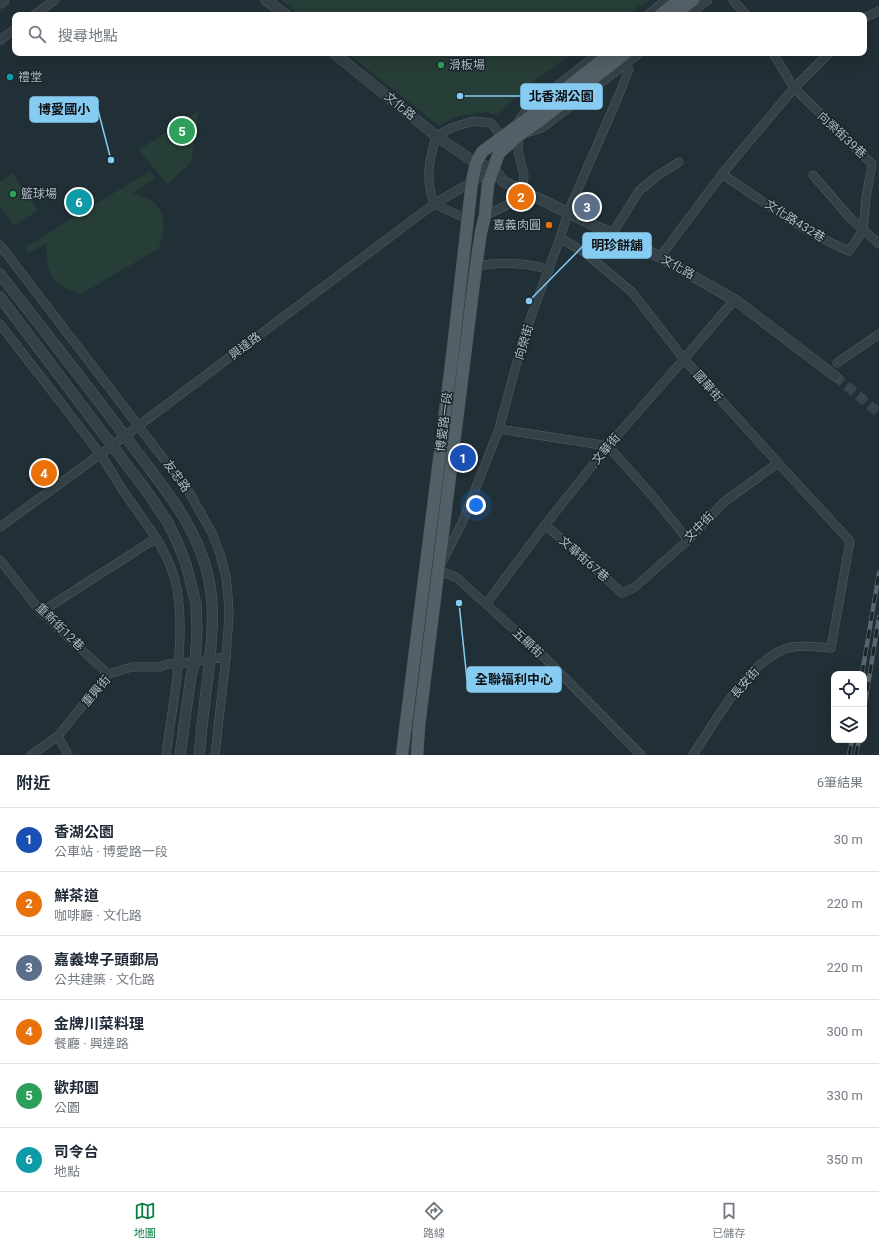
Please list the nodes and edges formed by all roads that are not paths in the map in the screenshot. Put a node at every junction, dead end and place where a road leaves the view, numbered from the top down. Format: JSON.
{"nodes":[{"id":1,"x":4,"y":0,"type":"edge"},
{"id":2,"x":55,"y":0,"type":"edge"},
{"id":3,"x":266,"y":0,"type":"edge"},
{"id":4,"x":666,"y":0,"type":"edge"},
{"id":5,"x":679,"y":0,"type":"edge"},
{"id":6,"x":693,"y":0,"type":"edge"},
{"id":7,"x":708,"y":0,"type":"edge"},
{"id":8,"x":733,"y":0,"type":"edge"},
{"id":9,"x":0,"y":3,"type":"edge"},
{"id":10,"x":879,"y":11,"type":"edge"},
{"id":11,"x":38,"y":12,"type":"edge"},
{"id":12,"x":282,"y":12,"type":"edge"},
{"id":13,"x":651,"y":12,"type":"edge"},
{"id":14,"x":664,"y":12,"type":"edge"},
{"id":15,"x":678,"y":12,"type":"edge"},
{"id":16,"x":693,"y":12,"type":"edge"},
{"id":17,"x":743,"y":12,"type":"edge"},
{"id":18,"x":867,"y":17,"type":"edge"},
{"id":19,"x":12,"y":31,"type":"edge"},
{"id":20,"x":0,"y":40,"type":"edge"},
{"id":21,"x":338,"y":56,"type":"edge"},
{"id":22,"x":596,"y":56,"type":"edge"},
{"id":23,"x":607,"y":56,"type":"edge"},
{"id":24,"x":622,"y":56,"type":"edge"},
{"id":25,"x":635,"y":56,"type":"edge"},
{"id":26,"x":775,"y":56,"type":"edge"},
{"id":27,"x":826,"y":56,"type":"edge"},
{"id":28,"x":629,"y":69,"type":"dead end"},
{"id":29,"x":794,"y":88,"type":"junction"},
{"id":30,"x":535,"y":118,"type":"junction"},
{"id":31,"x":516,"y":132,"type":"junction"},
{"id":32,"x":436,"y":136,"type":"junction"},
{"id":33,"x":502,"y":137,"type":"junction"},
{"id":34,"x":679,"y":162,"type":"dead end"},
{"id":35,"x":476,"y":163,"type":"junction"},
{"id":36,"x":494,"y":169,"type":"junction"},
{"id":37,"x":722,"y":174,"type":"junction"},
{"id":38,"x":813,"y":175,"type":"dead end"},
{"id":39,"x":472,"y":182,"type":"junction"},
{"id":40,"x":522,"y":192,"type":"junction"},
{"id":41,"x":434,"y":204,"type":"junction"},
{"id":42,"x":568,"y":212,"type":"junction"},
{"id":43,"x":485,"y":216,"type":"junction"},
{"id":44,"x":469,"y":220,"type":"junction"},
{"id":45,"x":863,"y":230,"type":"junction"},
{"id":46,"x":612,"y":234,"type":"junction"},
{"id":47,"x":560,"y":238,"type":"junction"},
{"id":48,"x":879,"y":244,"type":"edge"},
{"id":49,"x":0,"y":245,"type":"edge"},
{"id":50,"x":660,"y":257,"type":"junction"},
{"id":51,"x":476,"y":266,"type":"junction"},
{"id":52,"x":549,"y":270,"type":"junction"},
{"id":53,"x":0,"y":274,"type":"edge"},
{"id":54,"x":0,"y":297,"type":"edge"},
{"id":55,"x":734,"y":300,"type":"junction"},
{"id":56,"x":0,"y":324,"type":"edge"},
{"id":57,"x":879,"y":334,"type":"edge"},
{"id":58,"x":684,"y":359,"type":"junction"},
{"id":59,"x":837,"y":363,"type":"dead end"},
{"id":60,"x":835,"y":376,"type":"tunnel mouth"},
{"id":61,"x":138,"y":426,"type":"junction"},
{"id":62,"x":499,"y":428,"type":"junction"},
{"id":63,"x":125,"y":436,"type":"junction"},
{"id":64,"x":113,"y":445,"type":"junction"},
{"id":65,"x":608,"y":446,"type":"junction"},
{"id":66,"x":100,"y":454,"type":"junction"},
{"id":67,"x":778,"y":464,"type":"junction"},
{"id":68,"x":545,"y":525,"type":"junction"},
{"id":69,"x":0,"y":527,"type":"edge"},
{"id":70,"x":157,"y":539,"type":"junction"},
{"id":71,"x":688,"y":540,"type":"junction"},
{"id":72,"x":850,"y":541,"type":"joint"},
{"id":73,"x":427,"y":554,"type":"junction"},
{"id":74,"x":0,"y":560,"type":"edge"},
{"id":75,"x":438,"y":570,"type":"junction"},
{"id":76,"x":622,"y":593,"type":"joint"},
{"id":77,"x":486,"y":604,"type":"junction"},
{"id":78,"x":41,"y":612,"type":"junction"},
{"id":79,"x":226,"y":657,"type":"junction"},
{"id":80,"x":210,"y":659,"type":"junction"},
{"id":81,"x":195,"y":662,"type":"junction"},
{"id":82,"x":178,"y":664,"type":"junction"},
{"id":83,"x":108,"y":674,"type":"junction"},
{"id":84,"x":58,"y":736,"type":"junction"},
{"id":85,"x":31,"y":755,"type":"edge"},
{"id":86,"x":68,"y":755,"type":"edge"},
{"id":87,"x":166,"y":755,"type":"edge"},
{"id":88,"x":180,"y":755,"type":"edge"},
{"id":89,"x":199,"y":755,"type":"edge"},
{"id":90,"x":215,"y":755,"type":"edge"},
{"id":91,"x":402,"y":755,"type":"edge"},
{"id":92,"x":416,"y":755,"type":"edge"},
{"id":93,"x":641,"y":755,"type":"edge"},
{"id":94,"x":693,"y":755,"type":"edge"}],
"edges":[{"from":1,"to":9,"type":"street"},
{"from":2,"to":11,"type":"street"},
{"from":3,"to":12,"type":"street"},
{"from":4,"to":13,"type":"street"},
{"from":5,"to":14,"type":"main road"},
{"from":6,"to":15,"type":"main road"},
{"from":7,"to":16,"type":"street"},
{"from":8,"to":17,"type":"street"},
{"from":10,"to":18,"type":"street"},
{"from":19,"to":20,"type":"street"},
{"from":21,"to":32,"type":"street","name":"文化路"},
{"from":22,"to":30,"type":"street"},
{"from":23,"to":30,"type":"main road"},
{"from":24,"to":30,"type":"main road"},
{"from":25,"to":30,"type":"street"},
{"from":26,"to":29,"type":"street","name":"向榮街39巷"},
{"from":27,"to":29,"type":"street"},
{"from":28,"to":42,"type":"street","name":"向榮街"},
{"from":29,"to":37,"type":"street"},
{"from":29,"to":45,"type":"street","name":"向榮街39巷"},
{"from":30,"to":31,"type":"main road","name":"博愛路一段"},
{"from":31,"to":33,"type":"main road","name":"博愛路一段"},
{"from":31,"to":36,"type":"main road","name":"博愛路一段"},
{"from":31,"to":40,"type":"street"},
{"from":32,"to":33,"type":"street"},
{"from":32,"to":35,"type":"street","name":"文化路"},
{"from":32,"to":41,"type":"street"},
{"from":33,"to":35,"type":"main road","name":"博愛路一段"},
{"from":34,"to":46,"type":"street"},
{"from":35,"to":36,"type":"street","name":"文化路"},
{"from":35,"to":39,"type":"main road","name":"博愛路一段"},
{"from":36,"to":39,"type":"street","name":"興達路"},
{"from":36,"to":40,"type":"street","name":"文化路"},
{"from":36,"to":43,"type":"main road","name":"博愛路一段"},
{"from":37,"to":45,"type":"street","name":"文化路432巷"},
{"from":37,"to":50,"type":"street"},
{"from":38,"to":45,"type":"street"},
{"from":39,"to":41,"type":"street","name":"興達路"},
{"from":39,"to":44,"type":"main road","name":"博愛路一段"},
{"from":40,"to":42,"type":"street","name":"文化路"},
{"from":40,"to":43,"type":"street"},
{"from":41,"to":44,"type":"street"},
{"from":41,"to":61,"type":"street","name":"興達路"},
{"from":42,"to":46,"type":"street","name":"文化路"},
{"from":42,"to":47,"type":"street","name":"向榮街"},
{"from":43,"to":51,"type":"main road","name":"博愛路一段"},
{"from":44,"to":73,"type":"main road","name":"博愛路一段"},
{"from":45,"to":48,"type":"street"},
{"from":46,"to":50,"type":"street","name":"文化路"},
{"from":47,"to":52,"type":"street","name":"向榮街"},
{"from":47,"to":58,"type":"street","name":"國華街"},
{"from":49,"to":61,"type":"street","name":"友忠路"},
{"from":50,"to":55,"type":"street","name":"文化路"},
{"from":51,"to":52,"type":"street"},
{"from":51,"to":75,"type":"main road","name":"博愛路一段"},
{"from":52,"to":62,"type":"street","name":"向榮街"},
{"from":53,"to":63,"type":"street","name":"友忠路"},
{"from":54,"to":64,"type":"street"},
{"from":55,"to":58,"type":"street","name":"文華街"},
{"from":55,"to":60,"type":"street","name":"文化路"},
{"from":56,"to":66,"type":"street"},
{"from":57,"to":59,"type":"street"},
{"from":58,"to":65,"type":"street","name":"文華街"},
{"from":58,"to":67,"type":"street","name":"國華街"},
{"from":61,"to":63,"type":"street","name":"興達路"},
{"from":61,"to":79,"type":"street","name":"友忠路"},
{"from":62,"to":65,"type":"street"},
{"from":62,"to":75,"type":"street","name":"向榮街"},
{"from":63,"to":64,"type":"street","name":"興達路"},
{"from":63,"to":80,"type":"street","name":"友忠路"},
{"from":64,"to":66,"type":"street","name":"興達路"},
{"from":64,"to":81,"type":"street"},
{"from":65,"to":68,"type":"street","name":"文華街"},
{"from":65,"to":71,"type":"street"},
{"from":66,"to":69,"type":"street","name":"興達路"},
{"from":66,"to":70,"type":"street"},
{"from":67,"to":71,"type":"street","name":"文中街"},
{"from":67,"to":72,"type":"street","name":"國華街"},
{"from":68,"to":76,"type":"street","name":"文華街67巷"},
{"from":68,"to":77,"type":"street","name":"文華街"},
{"from":70,"to":78,"type":"street"},
{"from":70,"to":82,"type":"street"},
{"from":71,"to":76,"type":"street","name":"文中街"},
{"from":72,"to":94,"type":"street","name":"長安街"},
{"from":73,"to":75,"type":"street"},
{"from":73,"to":91,"type":"main road","name":"博愛路一段"},
{"from":74,"to":78,"type":"street","name":"重新街12巷"},
{"from":75,"to":77,"type":"street","name":"五顯街"},
{"from":75,"to":92,"type":"main road","name":"博愛路一段"},
{"from":77,"to":93,"type":"street","name":"五顯街"},
{"from":78,"to":83,"type":"street","name":"重新街12巷"},
{"from":79,"to":80,"type":"street","name":"重興街"},
{"from":79,"to":90,"type":"street","name":"友忠路"},
{"from":80,"to":81,"type":"street","name":"重興街"},
{"from":80,"to":89,"type":"street","name":"友忠路"},
{"from":81,"to":82,"type":"street","name":"重興街"},
{"from":81,"to":88,"type":"street"},
{"from":82,"to":83,"type":"street","name":"重興街"},
{"from":82,"to":87,"type":"street"},
{"from":83,"to":84,"type":"street","name":"重興街"},
{"from":84,"to":85,"type":"street","name":"重興街"},
{"from":84,"to":86,"type":"street"}]}
